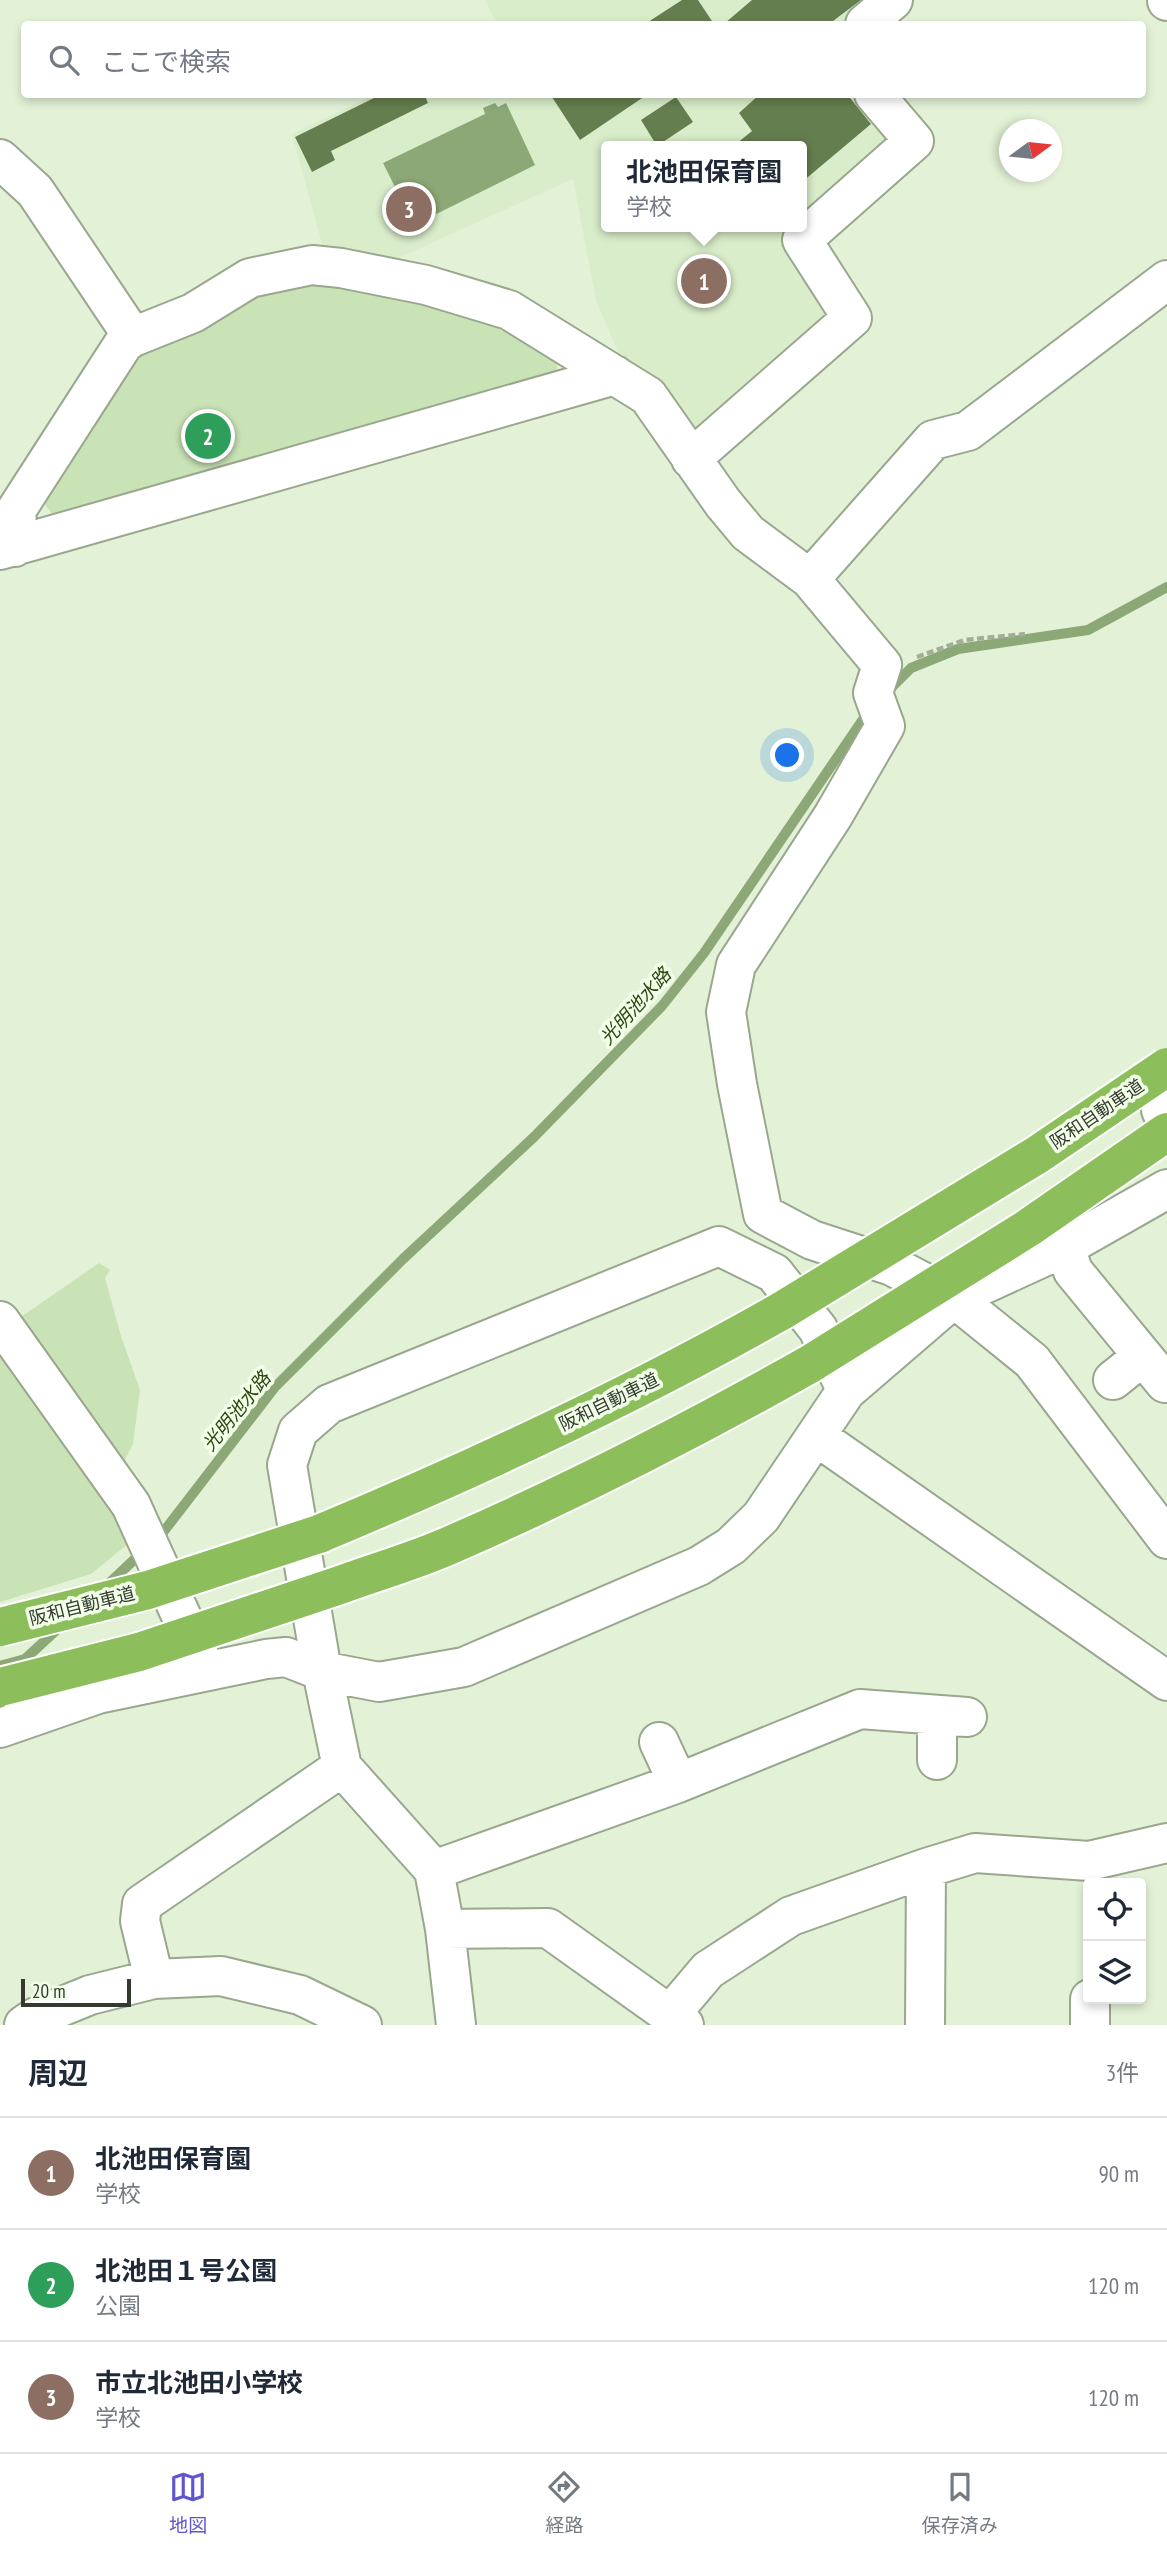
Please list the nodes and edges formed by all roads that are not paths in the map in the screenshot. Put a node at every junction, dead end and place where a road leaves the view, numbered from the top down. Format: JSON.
{"nodes":[{"id":1,"x":893,"y":0,"type":"edge"},
{"id":2,"x":868,"y":21,"type":"edge"},
{"id":3,"x":877,"y":98,"type":"edge"},
{"id":4,"x":0,"y":159,"type":"edge"},
{"id":5,"x":1167,"y":280,"type":"edge"},
{"id":6,"x":133,"y":337,"type":"junction"},
{"id":7,"x":615,"y":375,"type":"junction"},
{"id":8,"x":691,"y":459,"type":"junction"},
{"id":9,"x":7,"y":549,"type":"edge"},
{"id":10,"x":810,"y":579,"type":"junction"},
{"id":11,"x":1167,"y":1067,"type":"edge"},
{"id":12,"x":1167,"y":1083,"type":"edge"},
{"id":13,"x":1167,"y":1122,"type":"edge"},
{"id":14,"x":1167,"y":1132,"type":"edge"},
{"id":15,"x":1167,"y":1189,"type":"edge"},
{"id":16,"x":1065,"y":1247,"type":"junction"},
{"id":17,"x":954,"y":1298,"type":"junction"},
{"id":18,"x":0,"y":1321,"type":"edge"},
{"id":19,"x":1113,"y":1380,"type":"dead end"},
{"id":20,"x":846,"y":1391,"type":"junction"},
{"id":21,"x":816,"y":1436,"type":"junction"},
{"id":22,"x":1167,"y":1539,"type":"edge"},
{"id":23,"x":0,"y":1627,"type":"edge"},
{"id":24,"x":206,"y":1671,"type":"junction"},
{"id":25,"x":322,"y":1671,"type":"junction"},
{"id":26,"x":1167,"y":1681,"type":"edge"},
{"id":27,"x":0,"y":1687,"type":"edge"},
{"id":28,"x":0,"y":1728,"type":"edge"},
{"id":29,"x":659,"y":1742,"type":"dead end"},
{"id":30,"x":937,"y":1760,"type":"dead end"},
{"id":31,"x":342,"y":1767,"type":"junction"},
{"id":32,"x":678,"y":1783,"type":"junction"},
{"id":33,"x":1167,"y":1843,"type":"edge"},
{"id":34,"x":926,"y":1868,"type":"junction"},
{"id":35,"x":434,"y":1870,"type":"junction"},
{"id":36,"x":1089,"y":1872,"type":"edge"},
{"id":37,"x":446,"y":1929,"type":"junction"},
{"id":38,"x":154,"y":1979,"type":"junction"},
{"id":39,"x":1090,"y":2004,"type":"edge"},
{"id":40,"x":677,"y":2021,"type":"edge"},
{"id":41,"x":24,"y":2025,"type":"edge"},
{"id":42,"x":362,"y":2025,"type":"edge"},
{"id":43,"x":456,"y":2025,"type":"edge"},
{"id":44,"x":925,"y":2025,"type":"edge"},
{"id":45,"x":1090,"y":2025,"type":"edge"}],
"edges":[{"from":1,"to":2,"type":"street"},
{"from":3,"to":8,"type":"street"},
{"from":4,"to":6,"type":"street"},
{"from":5,"to":10,"type":"street"},
{"from":6,"to":7,"type":"street"},
{"from":6,"to":9,"type":"street"},
{"from":7,"to":8,"type":"street"},
{"from":7,"to":9,"type":"street"},
{"from":8,"to":10,"type":"street"},
{"from":10,"to":17,"type":"street"},
{"from":11,"to":23,"type":"highway","name":"阪和自動車道","bridge":true},
{"from":12,"to":13,"type":"street"},
{"from":14,"to":27,"type":"highway","bridge":true},
{"from":15,"to":16,"type":"street"},
{"from":16,"to":17,"type":"street"},
{"from":16,"to":19,"type":"street"},
{"from":17,"to":20,"type":"street"},
{"from":17,"to":22,"type":"street"},
{"from":18,"to":24,"type":"street"},
{"from":20,"to":21,"type":"street"},
{"from":20,"to":25,"type":"street"},
{"from":21,"to":25,"type":"street"},
{"from":21,"to":26,"type":"street"},
{"from":24,"to":25,"type":"street"},
{"from":24,"to":28,"type":"street"},
{"from":25,"to":31,"type":"street"},
{"from":29,"to":32,"type":"street"},
{"from":30,"to":32,"type":"street"},
{"from":31,"to":35,"type":"street"},
{"from":31,"to":38,"type":"street"},
{"from":32,"to":35,"type":"street"},
{"from":33,"to":36,"type":"street"},
{"from":34,"to":36,"type":"street"},
{"from":34,"to":40,"type":"street"},
{"from":34,"to":44,"type":"street"},
{"from":35,"to":37,"type":"street"},
{"from":37,"to":40,"type":"street"},
{"from":37,"to":43,"type":"street"},
{"from":38,"to":41,"type":"street"},
{"from":38,"to":42,"type":"street"},
{"from":39,"to":45,"type":"street"}]}
